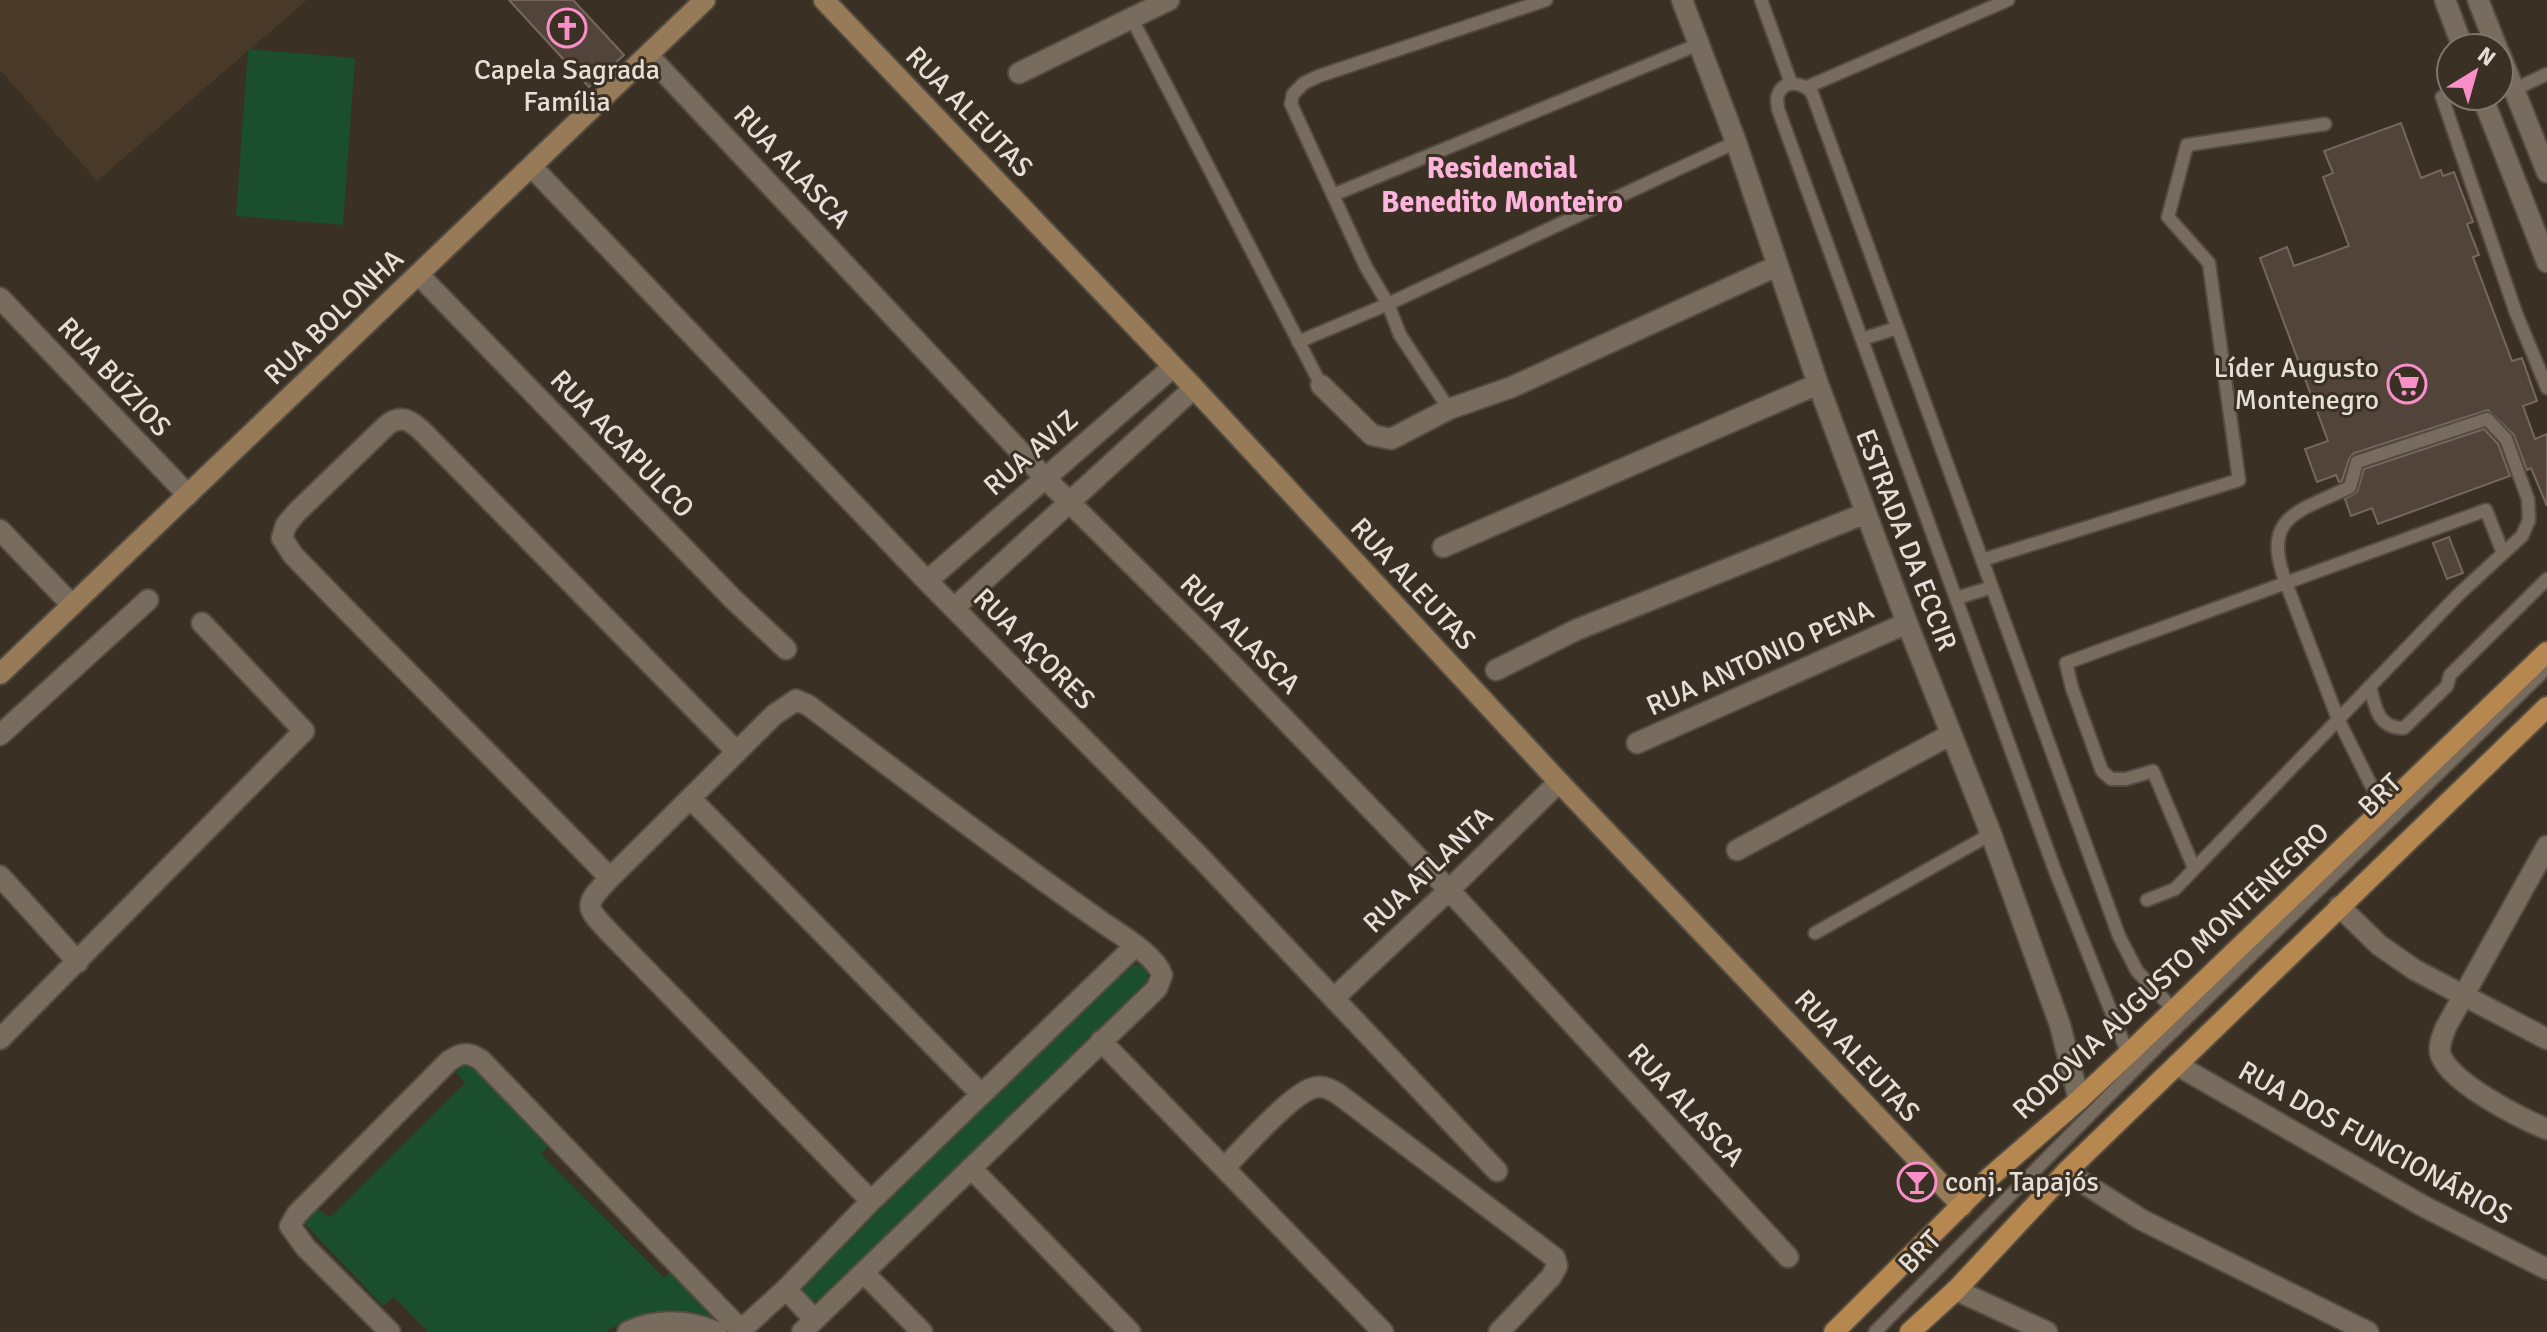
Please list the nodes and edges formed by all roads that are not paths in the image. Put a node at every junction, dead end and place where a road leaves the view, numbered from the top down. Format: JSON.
{"nodes":[{"id":1,"x":705,"y":0,"type":"edge"},
{"id":2,"x":824,"y":0,"type":"edge"},
{"id":3,"x":1169,"y":0,"type":"edge"},
{"id":4,"x":1546,"y":0,"type":"edge"},
{"id":5,"x":1682,"y":0,"type":"edge"},
{"id":6,"x":1761,"y":0,"type":"edge"},
{"id":7,"x":2008,"y":0,"type":"edge"},
{"id":8,"x":2445,"y":0,"type":"edge"},
{"id":9,"x":2478,"y":0,"type":"edge"},
{"id":10,"x":1132,"y":19,"type":"junction"},
{"id":11,"x":2457,"y":32,"type":"edge"},
{"id":12,"x":2491,"y":32,"type":"edge"},
{"id":13,"x":1699,"y":44,"type":"junction"},
{"id":14,"x":648,"y":55,"type":"junction"},
{"id":15,"x":1019,"y":73,"type":"dead end"},
{"id":16,"x":2547,"y":74,"type":"edge"},
{"id":17,"x":1791,"y":83,"type":"junction"},
{"id":18,"x":1807,"y":87,"type":"junction"},
{"id":19,"x":2515,"y":87,"type":"edge"},
{"id":20,"x":2447,"y":112,"type":"edge"},
{"id":21,"x":2500,"y":112,"type":"edge"},
{"id":22,"x":2506,"y":112,"type":"edge"},
{"id":23,"x":2325,"y":124,"type":"dead end"},
{"id":24,"x":1736,"y":142,"type":"junction"},
{"id":25,"x":532,"y":167,"type":"junction"},
{"id":26,"x":2547,"y":172,"type":"edge"},
{"id":27,"x":1333,"y":195,"type":"junction"},
{"id":28,"x":2547,"y":262,"type":"edge"},
{"id":29,"x":1777,"y":266,"type":"junction"},
{"id":30,"x":419,"y":275,"type":"junction"},
{"id":31,"x":0,"y":298,"type":"edge"},
{"id":32,"x":1388,"y":304,"type":"junction"},
{"id":33,"x":1897,"y":328,"type":"junction"},
{"id":34,"x":1862,"y":339,"type":"junction"},
{"id":35,"x":1298,"y":342,"type":"junction"},
{"id":36,"x":1173,"y":367,"type":"junction"},
{"id":37,"x":1818,"y":384,"type":"junction"},
{"id":38,"x":1321,"y":385,"type":"joint"},
{"id":39,"x":1194,"y":388,"type":"junction"},
{"id":40,"x":2547,"y":388,"type":"edge"},
{"id":41,"x":1449,"y":409,"type":"junction"},
{"id":42,"x":1045,"y":478,"type":"junction"},
{"id":43,"x":188,"y":495,"type":"junction"},
{"id":44,"x":1070,"y":503,"type":"junction"},
{"id":45,"x":1866,"y":513,"type":"junction"},
{"id":46,"x":0,"y":530,"type":"edge"},
{"id":47,"x":1443,"y":547,"type":"dead end"},
{"id":48,"x":2503,"y":553,"type":"junction"},
{"id":49,"x":1982,"y":560,"type":"junction"},
{"id":50,"x":2547,"y":579,"type":"edge"},
{"id":51,"x":927,"y":581,"type":"junction"},
{"id":52,"x":2286,"y":583,"type":"junction"},
{"id":53,"x":1992,"y":587,"type":"junction"},
{"id":54,"x":1957,"y":598,"type":"junction"},
{"id":55,"x":148,"y":600,"type":"dead end"},
{"id":56,"x":72,"y":605,"type":"junction"},
{"id":57,"x":954,"y":608,"type":"junction"},
{"id":58,"x":202,"y":623,"type":"dead end"},
{"id":59,"x":1907,"y":623,"type":"junction"},
{"id":60,"x":786,"y":649,"type":"dead end"},
{"id":61,"x":2547,"y":652,"type":"edge"},
{"id":62,"x":2547,"y":668,"type":"edge"},
{"id":63,"x":1496,"y":670,"type":"dead end"},
{"id":64,"x":0,"y":674,"type":"edge"},
{"id":65,"x":2370,"y":686,"type":"junction"},
{"id":66,"x":2547,"y":707,"type":"edge"},
{"id":67,"x":2338,"y":719,"type":"junction"},
{"id":68,"x":0,"y":735,"type":"edge"},
{"id":69,"x":1950,"y":735,"type":"junction"},
{"id":70,"x":1637,"y":743,"type":"dead end"},
{"id":71,"x":737,"y":752,"type":"junction"},
{"id":72,"x":1559,"y":782,"type":"junction"},
{"id":73,"x":691,"y":799,"type":"junction"},
{"id":74,"x":2383,"y":809,"type":"junction"},
{"id":75,"x":1991,"y":834,"type":"junction"},
{"id":76,"x":2547,"y":846,"type":"edge"},
{"id":77,"x":1737,"y":850,"type":"dead end"},
{"id":78,"x":2194,"y":868,"type":"junction"},
{"id":79,"x":0,"y":876,"type":"edge"},
{"id":80,"x":610,"y":878,"type":"junction"},
{"id":81,"x":1449,"y":890,"type":"junction"},
{"id":82,"x":2147,"y":900,"type":"dead end"},
{"id":83,"x":2339,"y":906,"type":"junction"},
{"id":84,"x":1815,"y":933,"type":"dead end"},
{"id":85,"x":1135,"y":946,"type":"junction"},
{"id":86,"x":78,"y":962,"type":"junction"},
{"id":87,"x":2463,"y":996,"type":"junction"},
{"id":88,"x":1334,"y":998,"type":"junction"},
{"id":89,"x":2173,"y":1009,"type":"junction"},
{"id":90,"x":0,"y":1039,"type":"edge"},
{"id":91,"x":2547,"y":1039,"type":"edge"},
{"id":92,"x":1101,"y":1041,"type":"junction"},
{"id":93,"x":2128,"y":1054,"type":"junction"},
{"id":94,"x":2177,"y":1065,"type":"junction"},
{"id":95,"x":981,"y":1094,"type":"junction"},
{"id":96,"x":2079,"y":1100,"type":"junction"},
{"id":97,"x":2545,"y":1128,"type":"edge"},
{"id":98,"x":971,"y":1168,"type":"junction"},
{"id":99,"x":1224,"y":1168,"type":"junction"},
{"id":100,"x":1497,"y":1171,"type":"dead end"},
{"id":101,"x":2066,"y":1172,"type":"junction"},
{"id":102,"x":871,"y":1201,"type":"junction"},
{"id":103,"x":1962,"y":1206,"type":"junction"},
{"id":104,"x":1788,"y":1257,"type":"dead end"},
{"id":105,"x":2547,"y":1269,"type":"edge"},
{"id":106,"x":864,"y":1273,"type":"junction"},
{"id":107,"x":786,"y":1289,"type":"junction"},
{"id":108,"x":1956,"y":1290,"type":"junction"},
{"id":109,"x":808,"y":1326,"type":"edge"},
{"id":110,"x":740,"y":1331,"type":"edge"},
{"id":111,"x":390,"y":1332,"type":"edge"},
{"id":112,"x":628,"y":1332,"type":"edge"},
{"id":113,"x":717,"y":1332,"type":"edge"},
{"id":114,"x":922,"y":1332,"type":"edge"},
{"id":115,"x":1130,"y":1332,"type":"edge"},
{"id":116,"x":1383,"y":1332,"type":"edge"},
{"id":117,"x":1499,"y":1332,"type":"edge"},
{"id":118,"x":1834,"y":1332,"type":"edge"},
{"id":119,"x":1875,"y":1332,"type":"edge"},
{"id":120,"x":1910,"y":1332,"type":"edge"},
{"id":121,"x":2047,"y":1332,"type":"edge"},
{"id":122,"x":2368,"y":1332,"type":"edge"}],
"edges":[{"from":1,"to":14,"type":"street","name":"RUA BOLONHA"},
{"from":2,"to":36,"type":"street","name":"RUA ALEUTAS"},
{"from":3,"to":10,"type":"street"},
{"from":4,"to":27,"type":"lane"},
{"from":5,"to":13,"type":"street","name":"ESTRADA DA ECCIR"},
{"from":6,"to":17,"type":"lane"},
{"from":7,"to":18,"type":"lane"},
{"from":8,"to":11,"type":"street"},
{"from":9,"to":12,"type":"street"},
{"from":10,"to":15,"type":"street"},
{"from":10,"to":35,"type":"lane"},
{"from":13,"to":24,"type":"street","name":"ESTRADA DA ECCIR"},
{"from":13,"to":27,"type":"lane"},
{"from":14,"to":25,"type":"street","name":"RUA BOLONHA"},
{"from":14,"to":42,"type":"street","name":"RUA ALASCA"},
{"from":16,"to":19,"type":"lane"},
{"from":17,"to":18,"type":"lane"},
{"from":17,"to":34,"type":"lane"},
{"from":18,"to":33,"type":"lane"},
{"from":20,"to":40,"type":"lane"},
{"from":21,"to":28,"type":"street"},
{"from":22,"to":26,"type":"street"},
{"from":23,"to":49,"type":"lane"},
{"from":24,"to":29,"type":"street","name":"ESTRADA DA ECCIR"},
{"from":24,"to":32,"type":"lane"},
{"from":25,"to":30,"type":"street","name":"RUA BOLONHA"},
{"from":25,"to":51,"type":"street","name":"RUA AÇORES"},
{"from":27,"to":32,"type":"lane"},
{"from":29,"to":37,"type":"street","name":"ESTRADA DA ECCIR"},
{"from":29,"to":41,"type":"street"},
{"from":30,"to":43,"type":"street","name":"RUA BOLONHA"},
{"from":30,"to":60,"type":"street","name":"RUA ACAPULCO"},
{"from":31,"to":43,"type":"street","name":"RUA BÚZIOS"},
{"from":32,"to":35,"type":"lane"},
{"from":32,"to":41,"type":"lane"},
{"from":33,"to":34,"type":"lane"},
{"from":33,"to":49,"type":"lane"},
{"from":34,"to":54,"type":"lane"},
{"from":35,"to":38,"type":"lane"},
{"from":36,"to":39,"type":"street","name":"RUA ALEUTAS"},
{"from":36,"to":42,"type":"street","name":"RUA AVIZ"},
{"from":37,"to":45,"type":"street","name":"ESTRADA DA ECCIR"},
{"from":37,"to":47,"type":"street"},
{"from":38,"to":41,"type":"street"},
{"from":39,"to":44,"type":"street"},
{"from":39,"to":72,"type":"street","name":"RUA ALEUTAS"},
{"from":42,"to":44,"type":"street","name":"RUA ALASCA"},
{"from":42,"to":51,"type":"street","name":"RUA AVIZ"},
{"from":43,"to":56,"type":"street","name":"RUA BOLONHA"},
{"from":44,"to":57,"type":"street"},
{"from":44,"to":81,"type":"street","name":"RUA ALASCA"},
{"from":45,"to":59,"type":"street","name":"ESTRADA DA ECCIR"},
{"from":45,"to":63,"type":"street"},
{"from":46,"to":56,"type":"street"},
{"from":48,"to":52,"type":"lane"},
{"from":48,"to":52,"type":"lane"},
{"from":48,"to":65,"type":"lane"},
{"from":49,"to":53,"type":"lane"},
{"from":50,"to":65,"type":"lane"},
{"from":51,"to":57,"type":"street","name":"RUA AÇORES"},
{"from":52,"to":67,"type":"lane"},
{"from":52,"to":78,"type":"lane"},
{"from":53,"to":54,"type":"lane"},
{"from":53,"to":89,"type":"lane"},
{"from":54,"to":93,"type":"lane"},
{"from":55,"to":68,"type":"street"},
{"from":56,"to":64,"type":"street","name":"RUA BOLONHA"},
{"from":57,"to":88,"type":"street","name":"RUA AÇORES"},
{"from":58,"to":86,"type":"street"},
{"from":59,"to":69,"type":"street","name":"ESTRADA DA ECCIR"},
{"from":59,"to":70,"type":"street","name":"RUA ANTONIO PENA"},
{"from":61,"to":74,"type":"main road","name":"RODOVIA AUGUSTO MONTENEGRO"},
{"from":62,"to":119,"type":"lane","name":"BRT"},
{"from":65,"to":67,"type":"lane"},
{"from":66,"to":83,"type":"main road"},
{"from":67,"to":74,"type":"lane"},
{"from":67,"to":78,"type":"lane"},
{"from":69,"to":75,"type":"street","name":"ESTRADA DA ECCIR"},
{"from":69,"to":77,"type":"street"},
{"from":71,"to":73,"type":"street"},
{"from":71,"to":80,"type":"street"},
{"from":71,"to":85,"type":"street"},
{"from":72,"to":81,"type":"street","name":"RUA ATLANTA"},
{"from":72,"to":103,"type":"street","name":"RUA ALEUTAS"},
{"from":73,"to":80,"type":"street"},
{"from":73,"to":95,"type":"street"},
{"from":74,"to":89,"type":"main road","name":"RODOVIA AUGUSTO MONTENEGRO"},
{"from":75,"to":84,"type":"lane"},
{"from":75,"to":96,"type":"street","name":"ESTRADA DA ECCIR"},
{"from":76,"to":87,"type":"street"},
{"from":78,"to":82,"type":"lane"},
{"from":79,"to":86,"type":"street"},
{"from":80,"to":102,"type":"street"},
{"from":81,"to":88,"type":"street","name":"RUA ATLANTA"},
{"from":81,"to":104,"type":"street","name":"RUA ALASCA"},
{"from":83,"to":87,"type":"street"},
{"from":83,"to":94,"type":"main road"},
{"from":85,"to":92,"type":"street"},
{"from":85,"to":95,"type":"street"},
{"from":86,"to":90,"type":"street"},
{"from":87,"to":91,"type":"street"},
{"from":87,"to":97,"type":"street"},
{"from":88,"to":100,"type":"street","name":"RUA AÇORES"},
{"from":89,"to":93,"type":"main road","name":"RODOVIA AUGUSTO MONTENEGRO"},
{"from":92,"to":98,"type":"street"},
{"from":92,"to":99,"type":"street"},
{"from":93,"to":96,"type":"main road","name":"RODOVIA AUGUSTO MONTENEGRO"},
{"from":94,"to":101,"type":"main road"},
{"from":94,"to":105,"type":"street","name":"RUA DOS FUNCIONÁRIOS"},
{"from":95,"to":102,"type":"street"},
{"from":96,"to":103,"type":"main road","name":"RODOVIA AUGUSTO MONTENEGRO"},
{"from":98,"to":106,"type":"street"},
{"from":98,"to":115,"type":"street"},
{"from":99,"to":116,"type":"street"},
{"from":99,"to":117,"type":"street"},
{"from":101,"to":108,"type":"main road"},
{"from":101,"to":122,"type":"street"},
{"from":102,"to":107,"type":"street"},
{"from":103,"to":118,"type":"main road","name":"RODOVIA AUGUSTO MONTENEGRO"},
{"from":106,"to":109,"type":"street"},
{"from":106,"to":114,"type":"street"},
{"from":107,"to":109,"type":"street"},
{"from":107,"to":110,"type":"street"},
{"from":108,"to":120,"type":"main road"},
{"from":108,"to":121,"type":"street"},
{"from":110,"to":111,"type":"street"},
{"from":112,"to":113,"type":"street"}]}
